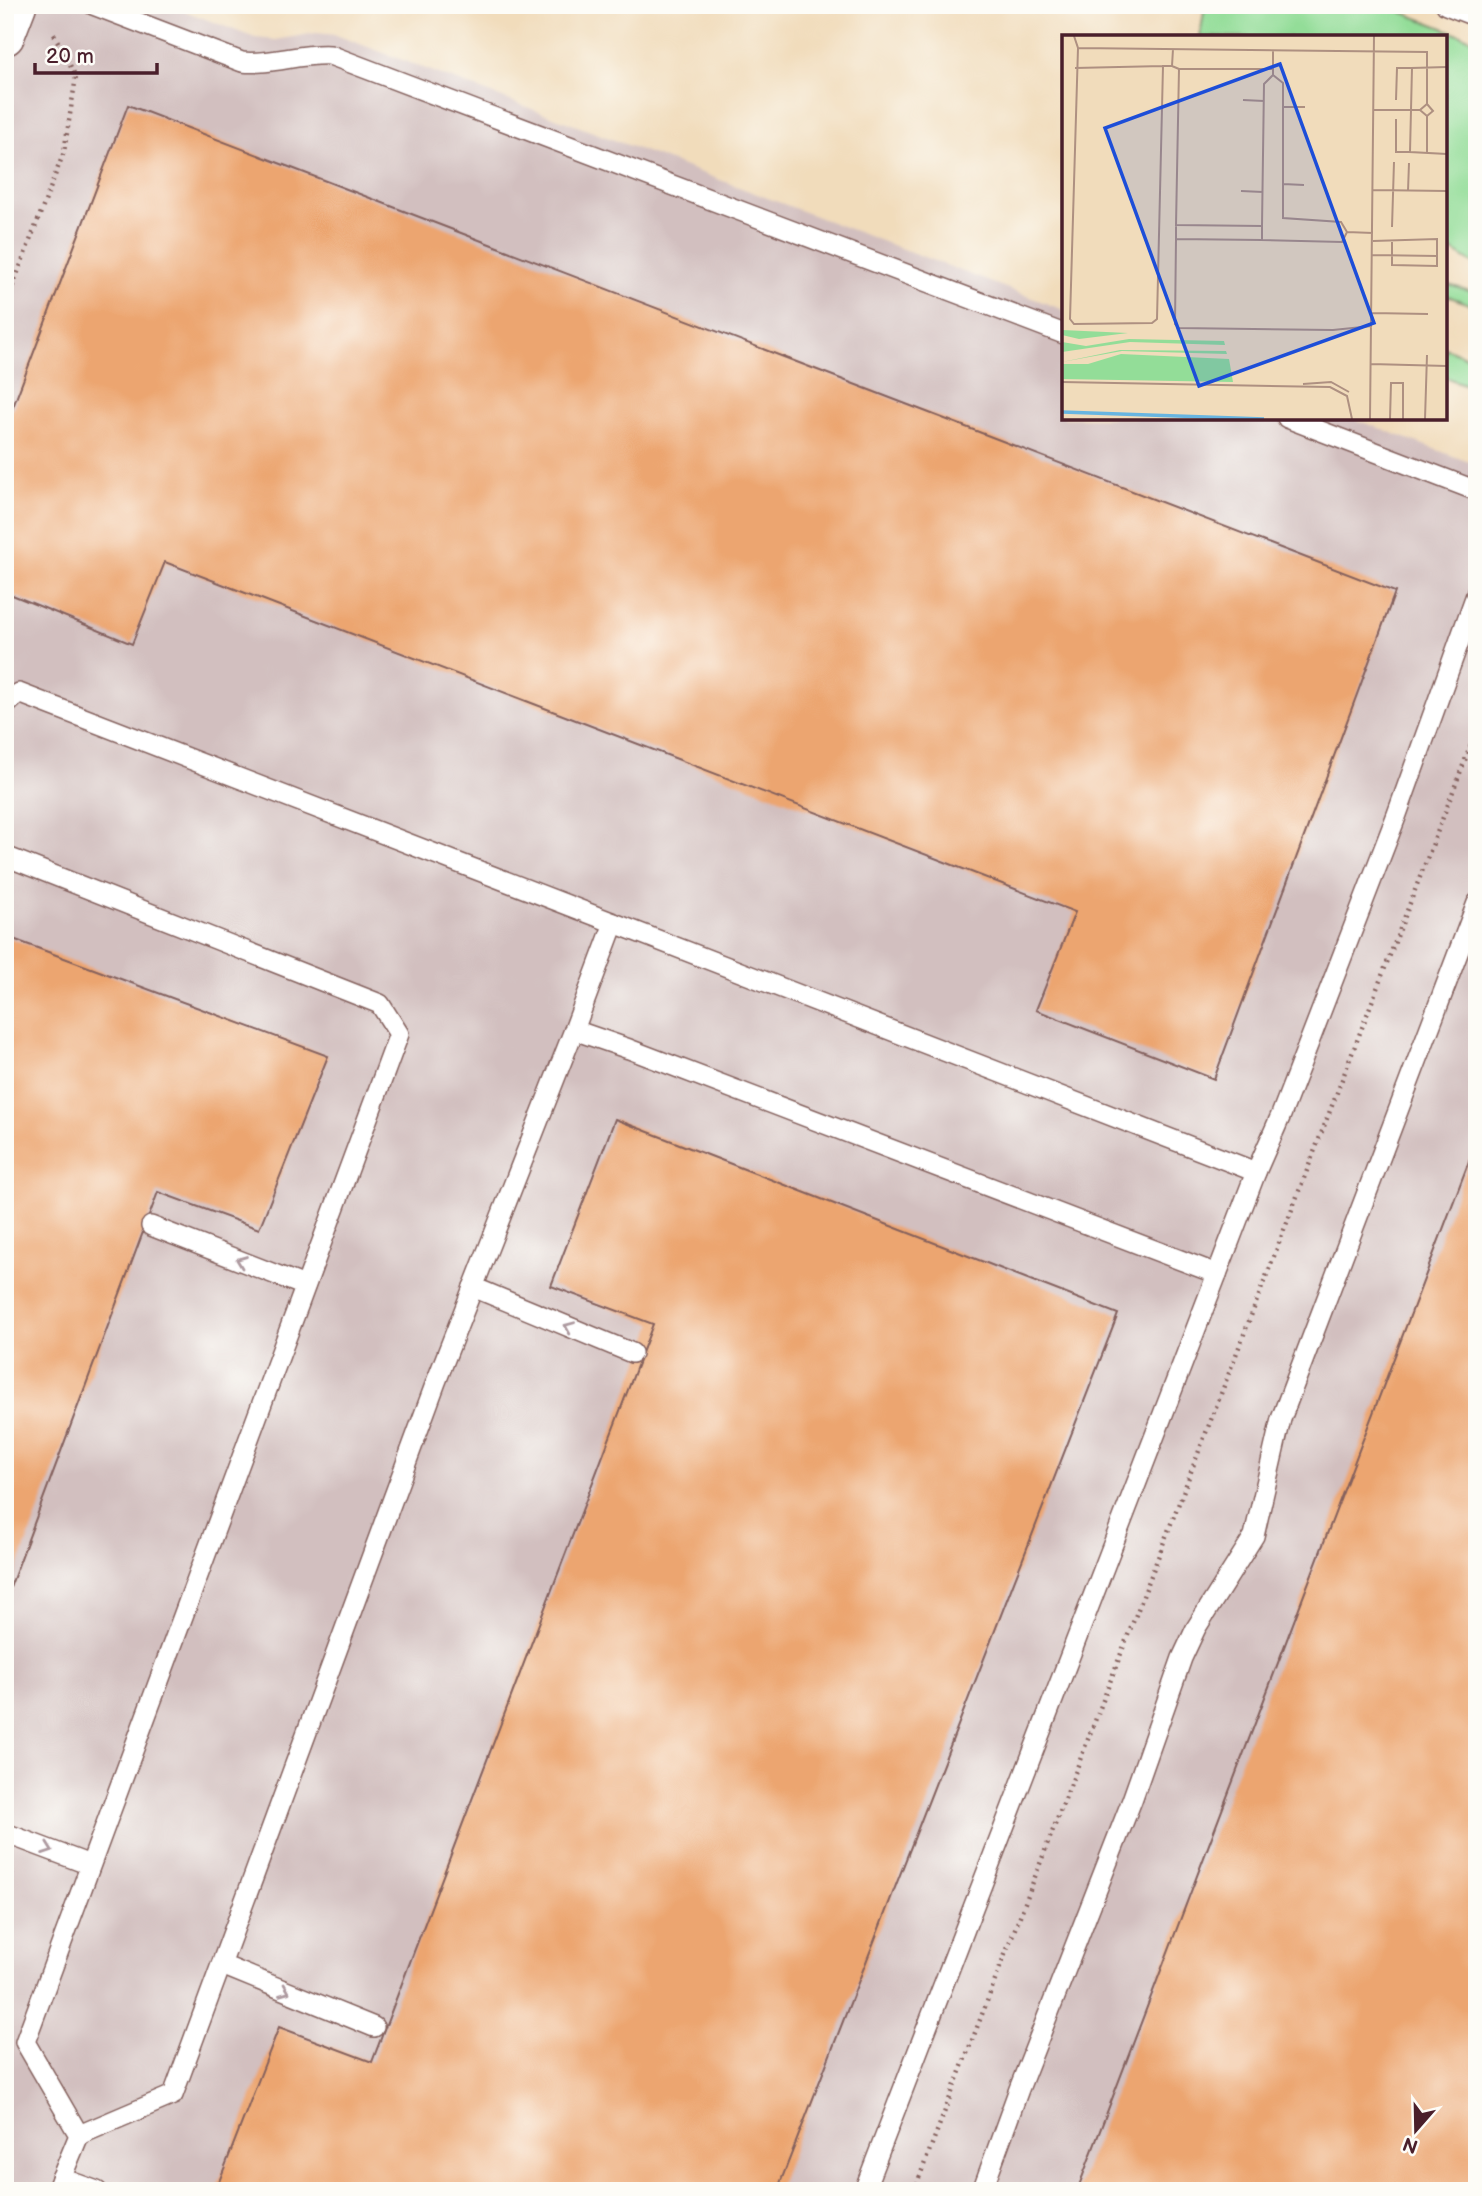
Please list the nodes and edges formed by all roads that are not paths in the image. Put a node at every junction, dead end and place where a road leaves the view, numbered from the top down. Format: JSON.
{"nodes":[{"id":1,"x":17,"y":5,"type":"edge"},
{"id":2,"x":93,"y":5,"type":"edge"},
{"id":3,"x":1446,"y":5,"type":"edge"},
{"id":4,"x":1477,"y":17,"type":"edge"},
{"id":5,"x":5,"y":36,"type":"edge"},
{"id":6,"x":1062,"y":333,"type":"edge"},
{"id":7,"x":1292,"y":420,"type":"edge"},
{"id":8,"x":1477,"y":491,"type":"edge"},
{"id":9,"x":1477,"y":592,"type":"edge"},
{"id":10,"x":5,"y":706,"type":"edge"},
{"id":11,"x":5,"y":856,"type":"edge"},
{"id":12,"x":1477,"y":903,"type":"edge"},
{"id":13,"x":614,"y":923,"type":"junction"},
{"id":14,"x":574,"y":1030,"type":"junction"},
{"id":15,"x":1256,"y":1172,"type":"junction"},
{"id":16,"x":151,"y":1226,"type":"dead end"},
{"id":17,"x":1217,"y":1274,"type":"junction"},
{"id":18,"x":305,"y":1286,"type":"junction"},
{"id":19,"x":473,"y":1287,"type":"junction"},
{"id":20,"x":632,"y":1353,"type":"dead end"},
{"id":21,"x":5,"y":1833,"type":"edge"},
{"id":22,"x":90,"y":1864,"type":"junction"},
{"id":23,"x":222,"y":1965,"type":"junction"},
{"id":24,"x":374,"y":2027,"type":"dead end"},
{"id":25,"x":79,"y":2135,"type":"junction"},
{"id":26,"x":59,"y":2184,"type":"edge"},
{"id":27,"x":97,"y":2191,"type":"edge"},
{"id":28,"x":864,"y":2191,"type":"edge"},
{"id":29,"x":982,"y":2191,"type":"edge"}],
"edges":[{"from":1,"to":5,"type":"main road"},
{"from":2,"to":6,"type":"lane"},
{"from":3,"to":4,"type":"lane"},
{"from":7,"to":8,"type":"lane"},
{"from":9,"to":15,"type":"lane"},
{"from":10,"to":13,"type":"lane"},
{"from":11,"to":18,"type":"lane"},
{"from":12,"to":29,"type":"lane"},
{"from":13,"to":14,"type":"lane"},
{"from":13,"to":15,"type":"lane"},
{"from":14,"to":17,"type":"lane"},
{"from":14,"to":19,"type":"lane"},
{"from":15,"to":17,"type":"lane"},
{"from":18,"to":16,"type":"lane","one_way":true},
{"from":17,"to":28,"type":"lane"},
{"from":18,"to":22,"type":"lane"},
{"from":20,"to":19,"type":"lane","one_way":true},
{"from":19,"to":23,"type":"lane"},
{"from":21,"to":22,"type":"lane","one_way":true},
{"from":22,"to":25,"type":"lane"},
{"from":23,"to":24,"type":"lane","one_way":true},
{"from":23,"to":25,"type":"lane"},
{"from":25,"to":26,"type":"lane"},
{"from":26,"to":27,"type":"lane"}]}
